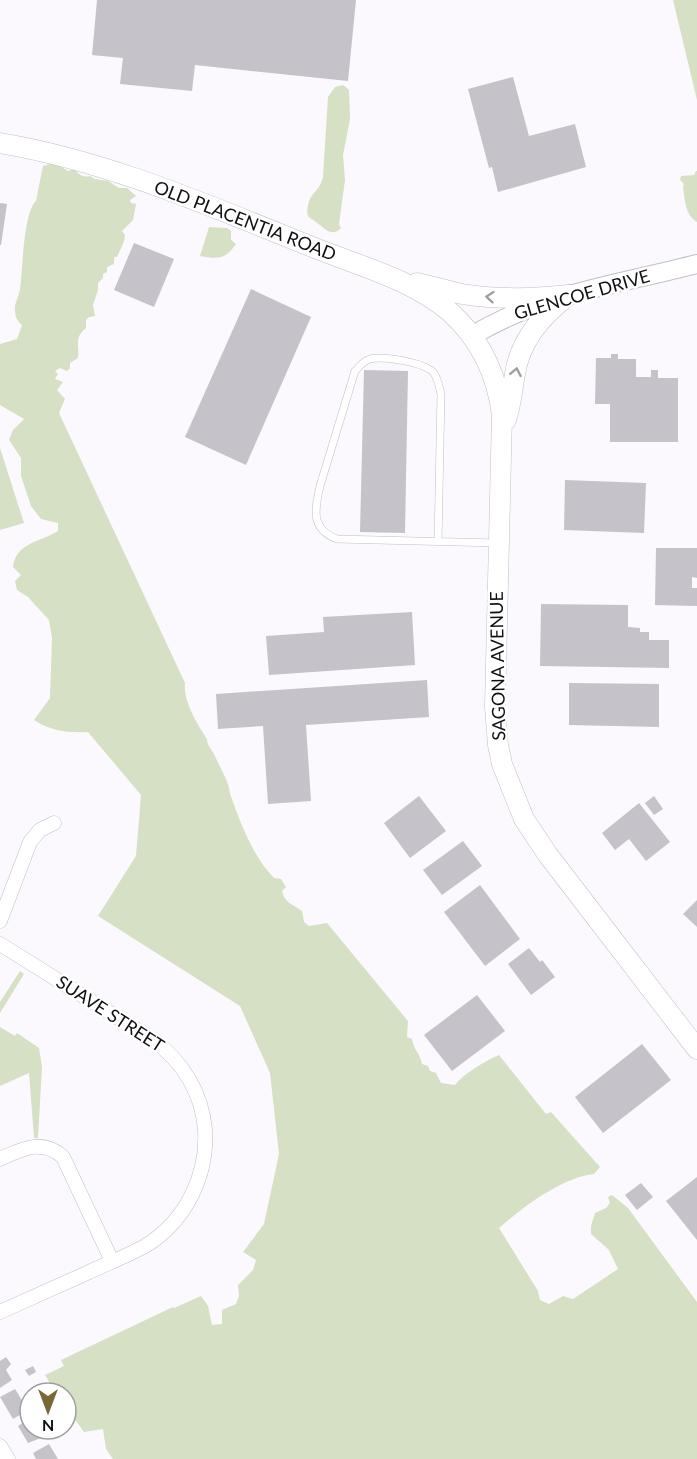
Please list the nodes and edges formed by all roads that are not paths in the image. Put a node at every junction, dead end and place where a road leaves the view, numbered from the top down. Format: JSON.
{"nodes":[{"id":1,"x":0,"y":143,"type":"edge"},
{"id":2,"x":697,"y":264,"type":"edge"},
{"id":3,"x":393,"y":279,"type":"junction"},
{"id":4,"x":569,"y":295,"type":"junction"},
{"id":5,"x":472,"y":336,"type":"junction"},
{"id":6,"x":503,"y":429,"type":"junction"},
{"id":7,"x":438,"y":542,"type":"junction"},
{"id":8,"x":498,"y":543,"type":"junction"},
{"id":9,"x":54,"y":823,"type":"dead end"},
{"id":10,"x":0,"y":921,"type":"edge"},
{"id":11,"x":0,"y":944,"type":"edge"},
{"id":12,"x":697,"y":1049,"type":"edge"},
{"id":13,"x":0,"y":1159,"type":"edge"},
{"id":14,"x":112,"y":1261,"type":"junction"},
{"id":15,"x":0,"y":1312,"type":"edge"},
{"id":16,"x":0,"y":1446,"type":"edge"},
{"id":17,"x":8,"y":1459,"type":"edge"}],
"edges":[{"from":1,"to":3,"type":"main road","name":"OLD PLACENTIA ROAD"},
{"from":2,"to":4,"type":"street","name":"GLENCOE DRIVE"},
{"from":4,"to":3,"type":"main road","one_way":true},
{"from":3,"to":5,"type":"main road","name":"OLD PLACENTIA ROAD"},
{"from":4,"to":5,"type":"street","name":"GLENCOE DRIVE"},
{"from":6,"to":4,"type":"main road","one_way":true},
{"from":5,"to":6,"type":"main road","name":"SAGONA AVENUE"},
{"from":6,"to":8,"type":"main road","name":"SAGONA AVENUE"},
{"from":7,"to":7,"type":"lane"},
{"from":7,"to":8,"type":"lane"},
{"from":8,"to":12,"type":"main road","name":"SAGONA AVENUE"},
{"from":9,"to":10,"type":"street"},
{"from":11,"to":14,"type":"street","name":"SUAVE STREET"},
{"from":13,"to":14,"type":"street"},
{"from":14,"to":15,"type":"street","name":"SUAVE STREET"},
{"from":16,"to":17,"type":"street"}]}
